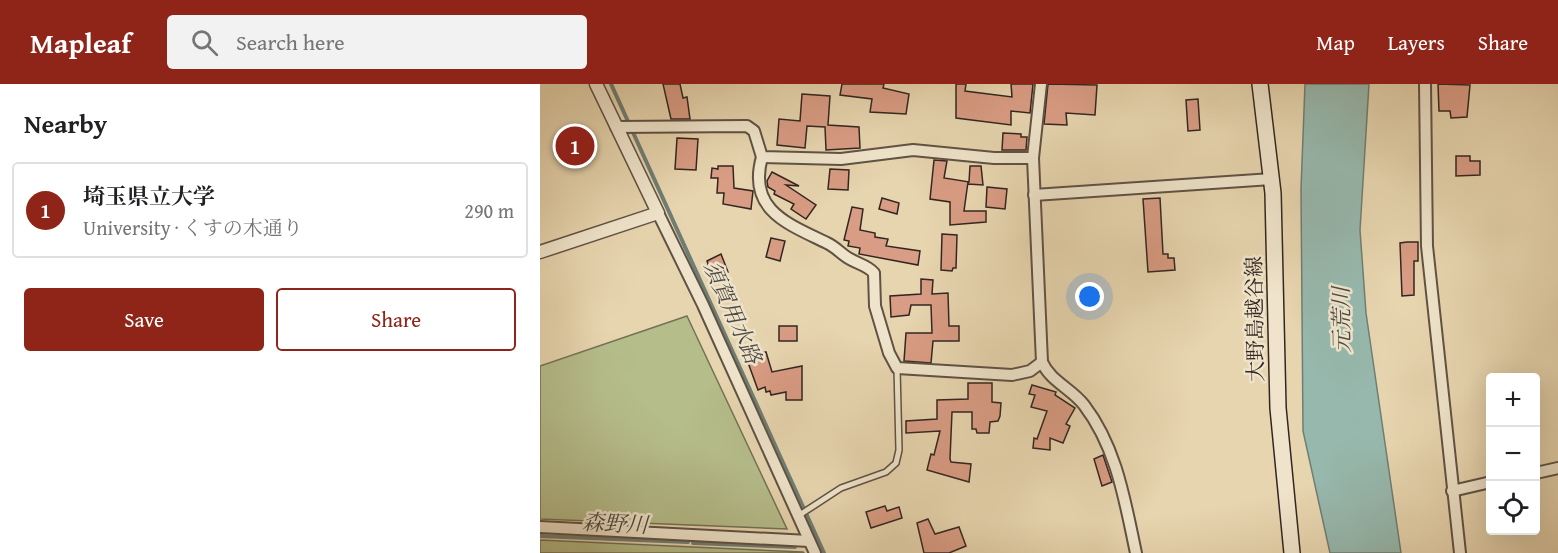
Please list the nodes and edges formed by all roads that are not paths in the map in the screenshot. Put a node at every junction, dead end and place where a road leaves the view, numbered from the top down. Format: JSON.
{"nodes":[{"id":1,"x":596,"y":84,"type":"edge"},
{"id":2,"x":1041,"y":84,"type":"edge"},
{"id":3,"x":1260,"y":84,"type":"edge"},
{"id":4,"x":1425,"y":84,"type":"edge"},
{"id":5,"x":616,"y":127,"type":"junction"},
{"id":6,"x":762,"y":157,"type":"junction"},
{"id":7,"x":1033,"y":158,"type":"junction"},
{"id":8,"x":1272,"y":179,"type":"junction"},
{"id":9,"x":1034,"y":195,"type":"junction"},
{"id":10,"x":658,"y":213,"type":"junction"},
{"id":11,"x":540,"y":252,"type":"edge"},
{"id":12,"x":1042,"y":362,"type":"junction"},
{"id":13,"x":897,"y":368,"type":"junction"},
{"id":14,"x":1558,"y":468,"type":"edge"},
{"id":15,"x":1540,"y":472,"type":"edge"},
{"id":16,"x":1486,"y":483,"type":"edge"},
{"id":17,"x":1452,"y":491,"type":"junction"},
{"id":18,"x":798,"y":516,"type":"junction"},
{"id":19,"x":540,"y":527,"type":"edge"},
{"id":20,"x":809,"y":541,"type":"junction"},
{"id":21,"x":815,"y":553,"type":"edge"},
{"id":22,"x":1136,"y":553,"type":"edge"},
{"id":23,"x":1292,"y":553,"type":"edge"},
{"id":24,"x":1460,"y":553,"type":"edge"}],
"edges":[{"from":1,"to":5,"type":"street"},
{"from":2,"to":7,"type":"street"},
{"from":3,"to":8,"type":"main road","name":"大野島越谷線"},
{"from":4,"to":17,"type":"street"},
{"from":5,"to":6,"type":"street"},
{"from":5,"to":10,"type":"street"},
{"from":6,"to":7,"type":"street"},
{"from":6,"to":13,"type":"street"},
{"from":7,"to":9,"type":"street"},
{"from":8,"to":9,"type":"street"},
{"from":8,"to":23,"type":"main road","name":"大野島越谷線"},
{"from":9,"to":12,"type":"street"},
{"from":10,"to":11,"type":"street"},
{"from":10,"to":18,"type":"street"},
{"from":12,"to":13,"type":"street"},
{"from":12,"to":22,"type":"street"},
{"from":13,"to":18,"type":"lane"},
{"from":14,"to":15,"type":"street"},
{"from":16,"to":17,"type":"street"},
{"from":17,"to":24,"type":"street"},
{"from":18,"to":20,"type":"street"},
{"from":19,"to":20,"type":"street"},
{"from":20,"to":21,"type":"street"}]}
